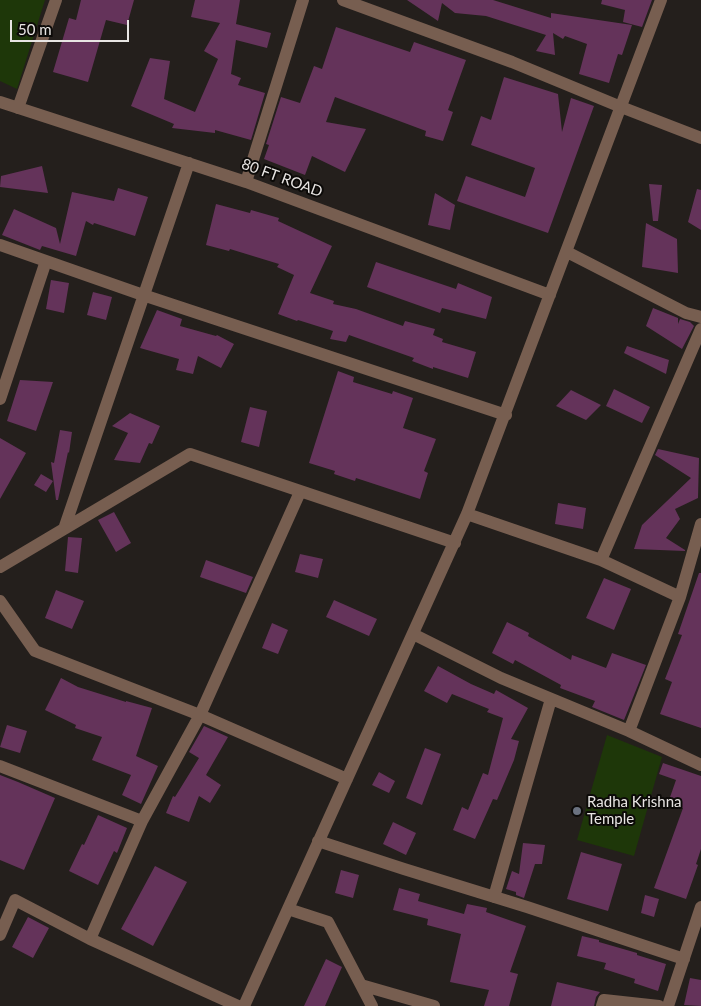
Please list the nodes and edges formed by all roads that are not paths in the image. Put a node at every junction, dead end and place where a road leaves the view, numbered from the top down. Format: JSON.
{"nodes":[{"id":1,"x":56,"y":0,"type":"edge"},
{"id":2,"x":303,"y":0,"type":"edge"},
{"id":3,"x":343,"y":0,"type":"edge"},
{"id":4,"x":661,"y":0,"type":"edge"},
{"id":5,"x":0,"y":102,"type":"edge"},
{"id":6,"x":621,"y":107,"type":"junction"},
{"id":7,"x":18,"y":108,"type":"junction"},
{"id":8,"x":701,"y":138,"type":"edge"},
{"id":9,"x":188,"y":163,"type":"junction"},
{"id":10,"x":246,"y":182,"type":"junction"},
{"id":11,"x":0,"y":245,"type":"edge"},
{"id":12,"x":567,"y":252,"type":"junction"},
{"id":13,"x":46,"y":261,"type":"junction"},
{"id":14,"x":144,"y":295,"type":"junction"},
{"id":15,"x":550,"y":295,"type":"junction"},
{"id":16,"x":701,"y":317,"type":"edge"},
{"id":17,"x":701,"y":329,"type":"edge"},
{"id":18,"x":0,"y":399,"type":"edge"},
{"id":19,"x":506,"y":415,"type":"junction"},
{"id":20,"x":300,"y":492,"type":"junction"},
{"id":21,"x":467,"y":514,"type":"junction"},
{"id":22,"x":701,"y":524,"type":"edge"},
{"id":23,"x":64,"y":529,"type":"junction"},
{"id":24,"x":455,"y":543,"type":"junction"},
{"id":25,"x":601,"y":560,"type":"junction"},
{"id":26,"x":0,"y":567,"type":"edge"},
{"id":27,"x":680,"y":597,"type":"junction"},
{"id":28,"x":0,"y":600,"type":"edge"},
{"id":29,"x":413,"y":634,"type":"junction"},
{"id":30,"x":552,"y":699,"type":"junction"},
{"id":31,"x":200,"y":715,"type":"junction"},
{"id":32,"x":629,"y":731,"type":"junction"},
{"id":33,"x":701,"y":764,"type":"edge"},
{"id":34,"x":0,"y":766,"type":"edge"},
{"id":35,"x":347,"y":778,"type":"junction"},
{"id":36,"x":142,"y":821,"type":"junction"},
{"id":37,"x":318,"y":841,"type":"junction"},
{"id":38,"x":494,"y":896,"type":"junction"},
{"id":39,"x":701,"y":907,"type":"edge"},
{"id":40,"x":288,"y":909,"type":"junction"},
{"id":41,"x":0,"y":935,"type":"edge"},
{"id":42,"x":90,"y":939,"type":"junction"},
{"id":43,"x":684,"y":959,"type":"junction"},
{"id":44,"x":361,"y":985,"type":"junction"},
{"id":45,"x":238,"y":1006,"type":"edge"},
{"id":46,"x":244,"y":1006,"type":"edge"},
{"id":47,"x":372,"y":1006,"type":"edge"},
{"id":48,"x":434,"y":1006,"type":"edge"},
{"id":49,"x":602,"y":1006,"type":"edge"},
{"id":50,"x":659,"y":1006,"type":"edge"},
{"id":51,"x":668,"y":1006,"type":"edge"}],
"edges":[{"from":1,"to":7,"type":"street"},
{"from":2,"to":10,"type":"street"},
{"from":3,"to":6,"type":"street"},
{"from":4,"to":6,"type":"street"},
{"from":5,"to":7,"type":"street","name":"80 FT ROAD"},
{"from":6,"to":8,"type":"street"},
{"from":6,"to":12,"type":"street"},
{"from":7,"to":9,"type":"street","name":"80 FT ROAD"},
{"from":9,"to":10,"type":"street","name":"80 FT ROAD"},
{"from":9,"to":14,"type":"street"},
{"from":10,"to":15,"type":"street","name":"80 FT ROAD"},
{"from":11,"to":13,"type":"street"},
{"from":12,"to":15,"type":"street"},
{"from":12,"to":16,"type":"street"},
{"from":13,"to":14,"type":"street"},
{"from":13,"to":18,"type":"street"},
{"from":14,"to":19,"type":"street"},
{"from":14,"to":23,"type":"street"},
{"from":15,"to":19,"type":"street"},
{"from":17,"to":25,"type":"street"},
{"from":19,"to":21,"type":"street"},
{"from":20,"to":23,"type":"street"},
{"from":20,"to":24,"type":"street"},
{"from":20,"to":31,"type":"street"},
{"from":21,"to":24,"type":"street"},
{"from":21,"to":25,"type":"street"},
{"from":22,"to":27,"type":"street"},
{"from":23,"to":26,"type":"street"},
{"from":24,"to":29,"type":"street"},
{"from":25,"to":27,"type":"street"},
{"from":27,"to":32,"type":"street"},
{"from":28,"to":31,"type":"street"},
{"from":29,"to":30,"type":"street"},
{"from":29,"to":35,"type":"street"},
{"from":30,"to":32,"type":"street"},
{"from":30,"to":38,"type":"street"},
{"from":31,"to":35,"type":"street"},
{"from":31,"to":36,"type":"street"},
{"from":32,"to":33,"type":"street"},
{"from":34,"to":36,"type":"street"},
{"from":35,"to":37,"type":"street"},
{"from":36,"to":42,"type":"street"},
{"from":37,"to":38,"type":"street"},
{"from":37,"to":40,"type":"street"},
{"from":38,"to":43,"type":"street"},
{"from":39,"to":43,"type":"street"},
{"from":40,"to":44,"type":"street"},
{"from":40,"to":46,"type":"street"},
{"from":41,"to":42,"type":"street"},
{"from":42,"to":45,"type":"street"},
{"from":43,"to":51,"type":"street"},
{"from":44,"to":47,"type":"street"},
{"from":44,"to":48,"type":"street"},
{"from":49,"to":50,"type":"street"}]}
